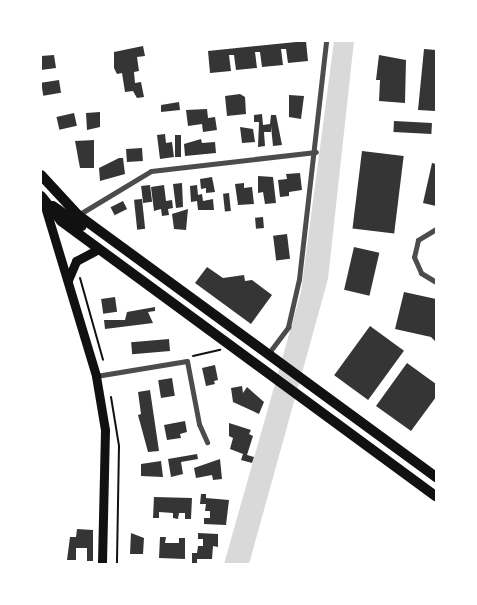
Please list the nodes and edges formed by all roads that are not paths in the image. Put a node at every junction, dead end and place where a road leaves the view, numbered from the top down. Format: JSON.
{"nodes":[{"id":1,"x":326,"y":41,"type":"edge"},
{"id":2,"x":316,"y":152,"type":"junction"},
{"id":3,"x":41,"y":175,"type":"edge"},
{"id":4,"x":42,"y":197,"type":"edge"},
{"id":5,"x":78,"y":215,"type":"junction"},
{"id":6,"x":436,"y":229,"type":"edge"},
{"id":7,"x":99,"y":249,"type":"junction"},
{"id":8,"x":124,"y":249,"type":"junction"},
{"id":9,"x":68,"y":280,"type":"junction"},
{"id":10,"x":436,"y":282,"type":"edge"},
{"id":11,"x":268,"y":354,"type":"junction"},
{"id":12,"x":96,"y":376,"type":"junction"},
{"id":13,"x":207,"y":442,"type":"dead end"},
{"id":14,"x":436,"y":477,"type":"edge"},
{"id":15,"x":436,"y":496,"type":"edge"},
{"id":16,"x":102,"y":564,"type":"edge"}],
"edges":[{"from":1,"to":2,"type":"street"},
{"from":2,"to":5,"type":"street"},
{"from":2,"to":11,"type":"street"},
{"from":3,"to":5,"type":"main road"},
{"from":4,"to":7,"type":"main road"},
{"from":4,"to":8,"type":"main road"},
{"from":4,"to":9,"type":"main road"},
{"from":5,"to":8,"type":"main road"},
{"from":6,"to":10,"type":"street"},
{"from":7,"to":9,"type":"main road"},
{"from":7,"to":15,"type":"main road"},
{"from":8,"to":11,"type":"main road"},
{"from":9,"to":12,"type":"main road"},
{"from":11,"to":14,"type":"main road"},
{"from":12,"to":13,"type":"street"},
{"from":12,"to":16,"type":"main road"}]}
